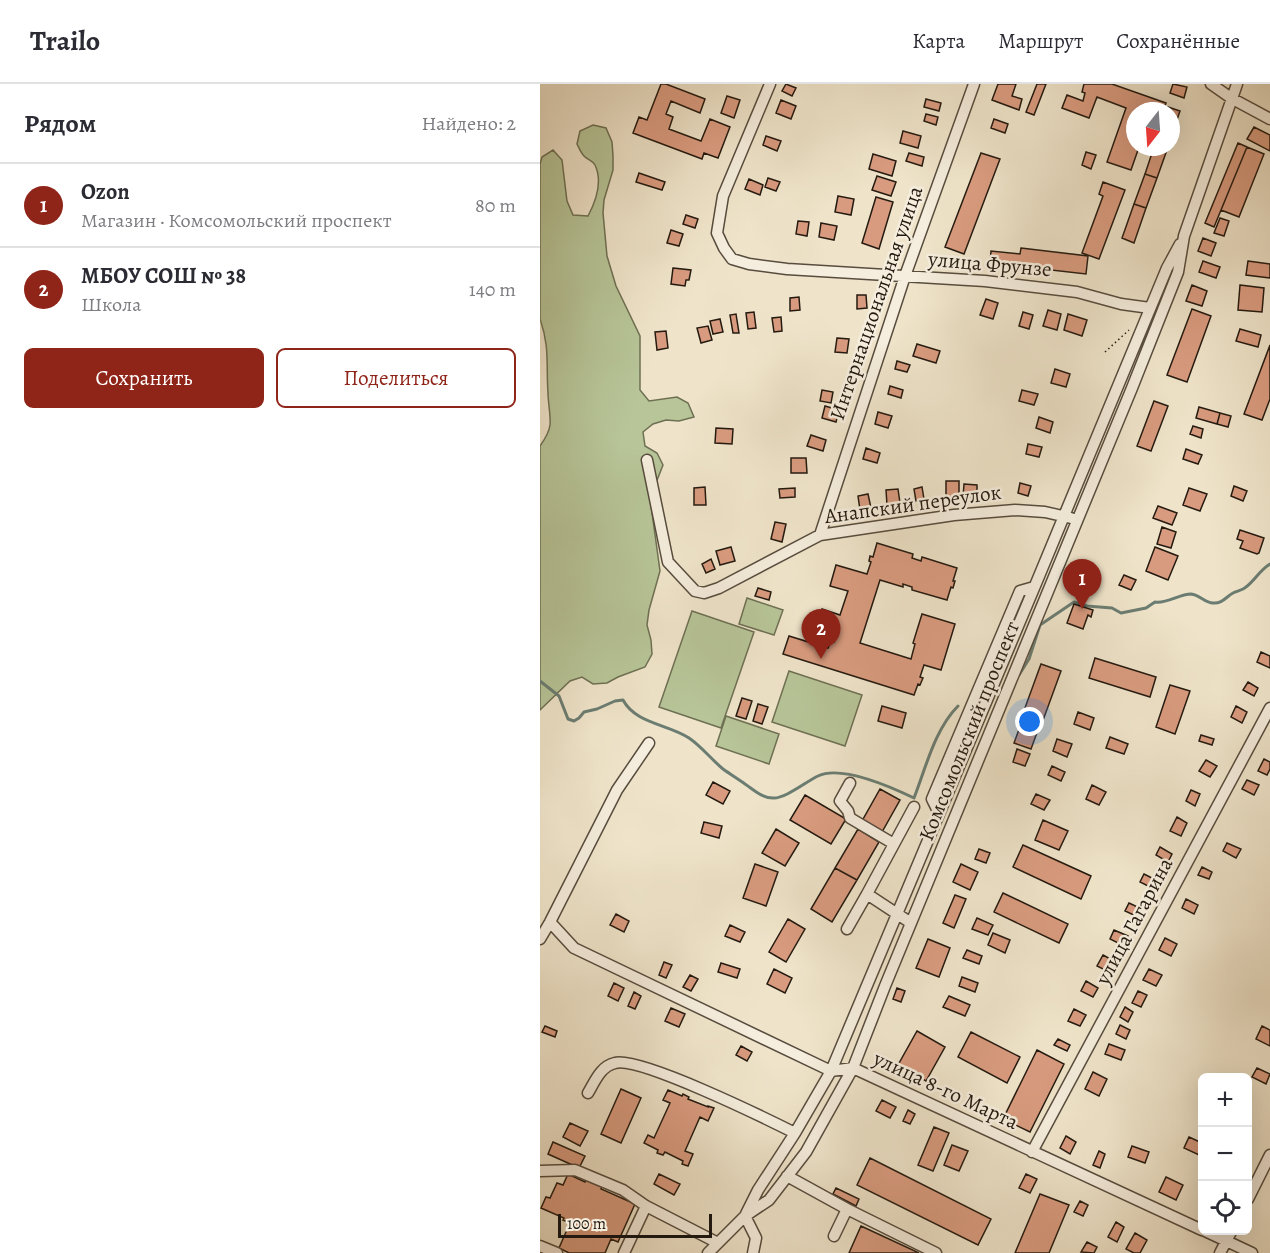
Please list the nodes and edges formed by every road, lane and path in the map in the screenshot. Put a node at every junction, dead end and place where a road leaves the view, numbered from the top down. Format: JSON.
{"nodes":[{"id":1,"x":770,"y":84,"type":"edge"},
{"id":2,"x":974,"y":84,"type":"edge"},
{"id":3,"x":1211,"y":84,"type":"edge"},
{"id":4,"x":1237,"y":84,"type":"edge"},
{"id":5,"x":1232,"y":98,"type":"junction"},
{"id":6,"x":1270,"y":119,"type":"edge"},
{"id":7,"x":1184,"y":236,"type":"junction"},
{"id":8,"x":904,"y":276,"type":"junction"},
{"id":9,"x":1150,"y":308,"type":"junction"},
{"id":10,"x":1129,"y":329,"type":"dead end"},
{"id":11,"x":1105,"y":352,"type":"dead end"},
{"id":12,"x":647,"y":460,"type":"dead end"},
{"id":13,"x":1064,"y":516,"type":"junction"},
{"id":14,"x":1077,"y":520,"type":"junction"},
{"id":15,"x":820,"y":535,"type":"junction"},
{"id":16,"x":1270,"y":708,"type":"edge"},
{"id":17,"x":650,"y":743,"type":"dead end"},
{"id":18,"x":850,"y":783,"type":"dead end"},
{"id":19,"x":914,"y":807,"type":"dead end"},
{"id":20,"x":894,"y":844,"type":"junction"},
{"id":21,"x":867,"y":894,"type":"junction"},
{"id":22,"x":897,"y":913,"type":"junction"},
{"id":23,"x":550,"y":922,"type":"junction"},
{"id":24,"x":911,"y":923,"type":"junction"},
{"id":25,"x":847,"y":929,"type":"dead end"},
{"id":26,"x":540,"y":939,"type":"edge"},
{"id":27,"x":853,"y":1068,"type":"junction"},
{"id":28,"x":831,"y":1071,"type":"junction"},
{"id":29,"x":588,"y":1092,"type":"dead end"},
{"id":30,"x":795,"y":1133,"type":"junction"},
{"id":31,"x":1032,"y":1152,"type":"junction"},
{"id":32,"x":1270,"y":1155,"type":"edge"},
{"id":33,"x":540,"y":1171,"type":"edge"},
{"id":34,"x":787,"y":1176,"type":"junction"},
{"id":35,"x":1252,"y":1191,"type":"edge"},
{"id":36,"x":646,"y":1206,"type":"junction"},
{"id":37,"x":847,"y":1209,"type":"junction"},
{"id":38,"x":745,"y":1216,"type":"junction"},
{"id":39,"x":1198,"y":1228,"type":"edge"},
{"id":40,"x":1213,"y":1235,"type":"edge"},
{"id":41,"x":1229,"y":1235,"type":"edge"},
{"id":42,"x":834,"y":1236,"type":"dead end"},
{"id":43,"x":1226,"y":1241,"type":"junction"},
{"id":44,"x":718,"y":1243,"type":"junction"},
{"id":45,"x":540,"y":1246,"type":"edge"},
{"id":46,"x":557,"y":1253,"type":"edge"},
{"id":47,"x":624,"y":1253,"type":"edge"},
{"id":48,"x":708,"y":1253,"type":"edge"},
{"id":49,"x":753,"y":1253,"type":"edge"},
{"id":50,"x":936,"y":1253,"type":"edge"},
{"id":51,"x":1220,"y":1253,"type":"edge"},
{"id":52,"x":1252,"y":1253,"type":"edge"}],
"edges":[{"from":1,"to":8,"type":"street","name":"улица Фрунзе"},
{"from":2,"to":8,"type":"street","name":"Интернациональная улица"},
{"from":3,"to":5,"type":"street"},
{"from":4,"to":5,"type":"street","name":"Комсомольский проспект"},
{"from":5,"to":6,"type":"street"},
{"from":5,"to":7,"type":"street","name":"Комсомольский проспект"},
{"from":7,"to":9,"type":"street","name":"Комсомольский проспект"},
{"from":7,"to":14,"type":"street","name":"Комсомольский проспект"},
{"from":8,"to":9,"type":"street","name":"улица Фрунзе"},
{"from":8,"to":15,"type":"street","name":"Интернациональная улица"},
{"from":9,"to":13,"type":"street","name":"Комсомольский проспект"},
{"from":10,"to":11,"type":"path"},
{"from":12,"to":15,"type":"street","name":"Анапский переулок"},
{"from":13,"to":14,"type":"street","name":"Анапский переулок"},
{"from":13,"to":15,"type":"street","name":"Анапский переулок"},
{"from":13,"to":22,"type":"street","name":"Комсомольский проспект"},
{"from":14,"to":24,"type":"street","name":"Комсомольский проспект"},
{"from":16,"to":31,"type":"street","name":"улица Гагарина"},
{"from":17,"to":23,"type":"street"},
{"from":18,"to":20,"type":"street"},
{"from":19,"to":20,"type":"street"},
{"from":20,"to":21,"type":"street"},
{"from":21,"to":22,"type":"street"},
{"from":21,"to":25,"type":"street"},
{"from":22,"to":24,"type":"street"},
{"from":22,"to":28,"type":"street","name":"Комсомольский проспект"},
{"from":23,"to":26,"type":"street"},
{"from":23,"to":28,"type":"street"},
{"from":24,"to":27,"type":"street","name":"Комсомольский проспект"},
{"from":27,"to":28,"type":"street","name":"улица 8-го Марта"},
{"from":27,"to":31,"type":"street","name":"улица 8-го Марта"},
{"from":27,"to":34,"type":"street","name":"Комсомольский проспект"},
{"from":28,"to":30,"type":"street","name":"Комсомольский проспект"},
{"from":29,"to":30,"type":"street"},
{"from":30,"to":38,"type":"street","name":"Комсомольский проспект"},
{"from":31,"to":39,"type":"street","name":"улица 8-го Марта"},
{"from":32,"to":35,"type":"street"},
{"from":33,"to":36,"type":"street"},
{"from":34,"to":37,"type":"street"},
{"from":34,"to":38,"type":"street","name":"Комсомольский проспект"},
{"from":36,"to":44,"type":"street"},
{"from":36,"to":47,"type":"street"},
{"from":37,"to":42,"type":"street"},
{"from":37,"to":50,"type":"street"},
{"from":38,"to":44,"type":"street","name":"Комсомольский проспект"},
{"from":38,"to":49,"type":"street"},
{"from":40,"to":43,"type":"street","name":"улица 8-го Марта"},
{"from":41,"to":43,"type":"street"},
{"from":43,"to":51,"type":"street"},
{"from":43,"to":52,"type":"street","name":"улица 8-го Марта"},
{"from":44,"to":48,"type":"street","name":"Комсомольский проспект"},
{"from":45,"to":46,"type":"street"}]}
